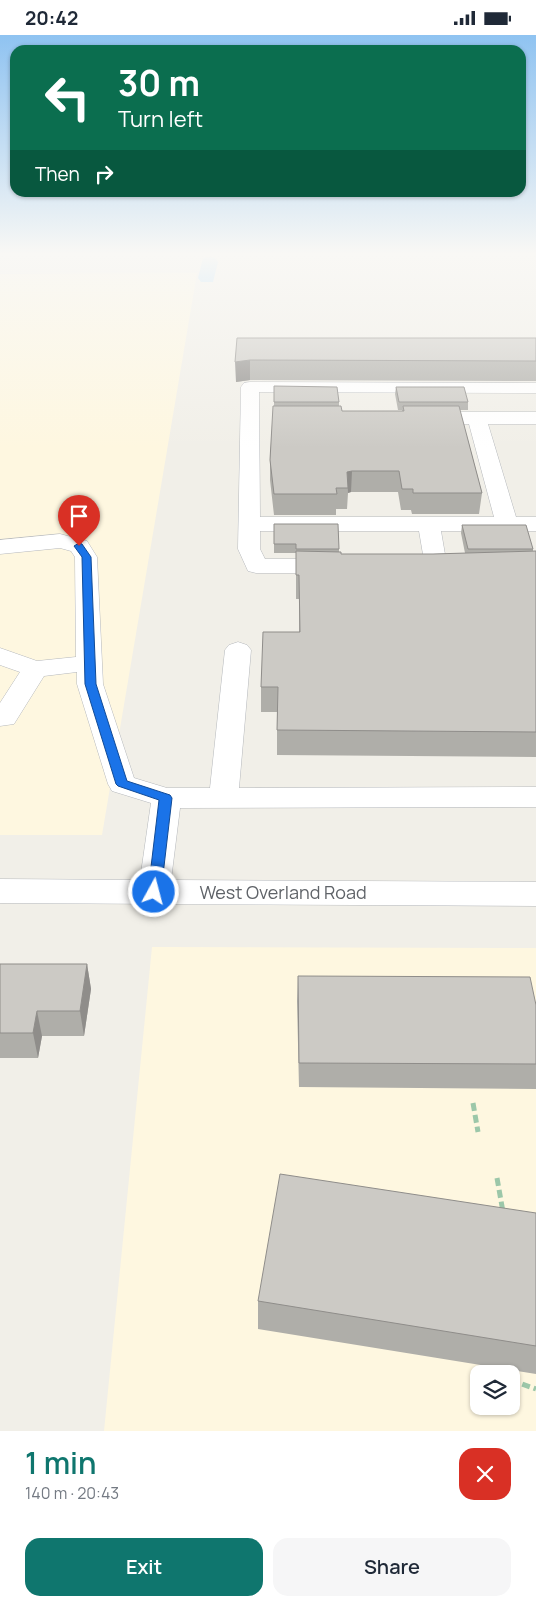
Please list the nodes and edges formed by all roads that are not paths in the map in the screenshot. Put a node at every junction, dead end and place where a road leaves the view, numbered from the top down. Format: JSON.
{"nodes":[{"id":1,"x":532,"y":388,"type":"edge"},
{"id":2,"x":401,"y":403,"type":"junction"},
{"id":3,"x":536,"y":409,"type":"edge"},
{"id":4,"x":477,"y":418,"type":"junction"},
{"id":5,"x":536,"y":418,"type":"edge"},
{"id":6,"x":249,"y":524,"type":"junction"},
{"id":7,"x":428,"y":524,"type":"junction"},
{"id":8,"x":507,"y":524,"type":"junction"},
{"id":9,"x":536,"y":524,"type":"edge"},
{"id":10,"x":0,"y":547,"type":"edge"},
{"id":11,"x":350,"y":567,"type":"edge"},
{"id":12,"x":436,"y":567,"type":"edge"},
{"id":13,"x":238,"y":649,"type":"dead end"},
{"id":14,"x":0,"y":656,"type":"edge"},
{"id":15,"x":90,"y":663,"type":"junction"},
{"id":16,"x":35,"y":669,"type":"junction"},
{"id":17,"x":0,"y":718,"type":"edge"},
{"id":18,"x":224,"y":797,"type":"junction"},
{"id":19,"x":536,"y":797,"type":"edge"},
{"id":20,"x":166,"y":798,"type":"junction"},
{"id":21,"x":0,"y":891,"type":"edge"},
{"id":22,"x":154,"y":892,"type":"junction"},
{"id":23,"x":536,"y":894,"type":"edge"}],
"edges":[{"from":1,"to":2,"type":"street"},
{"from":1,"to":3,"type":"street"},
{"from":2,"to":4,"type":"street"},
{"from":2,"to":6,"type":"street"},
{"from":4,"to":5,"type":"street"},
{"from":4,"to":8,"type":"street"},
{"from":6,"to":7,"type":"street"},
{"from":6,"to":11,"type":"street"},
{"from":7,"to":8,"type":"street"},
{"from":7,"to":12,"type":"street"},
{"from":8,"to":9,"type":"street"},
{"from":10,"to":15,"type":"street"},
{"from":13,"to":18,"type":"street"},
{"from":14,"to":16,"type":"street"},
{"from":15,"to":16,"type":"street"},
{"from":15,"to":20,"type":"street"},
{"from":16,"to":17,"type":"street"},
{"from":18,"to":19,"type":"street"},
{"from":18,"to":20,"type":"street"},
{"from":20,"to":22,"type":"street"},
{"from":21,"to":22,"type":"street","name":"West Overland Road"},
{"from":22,"to":23,"type":"street","name":"West Overland Road"}]}
